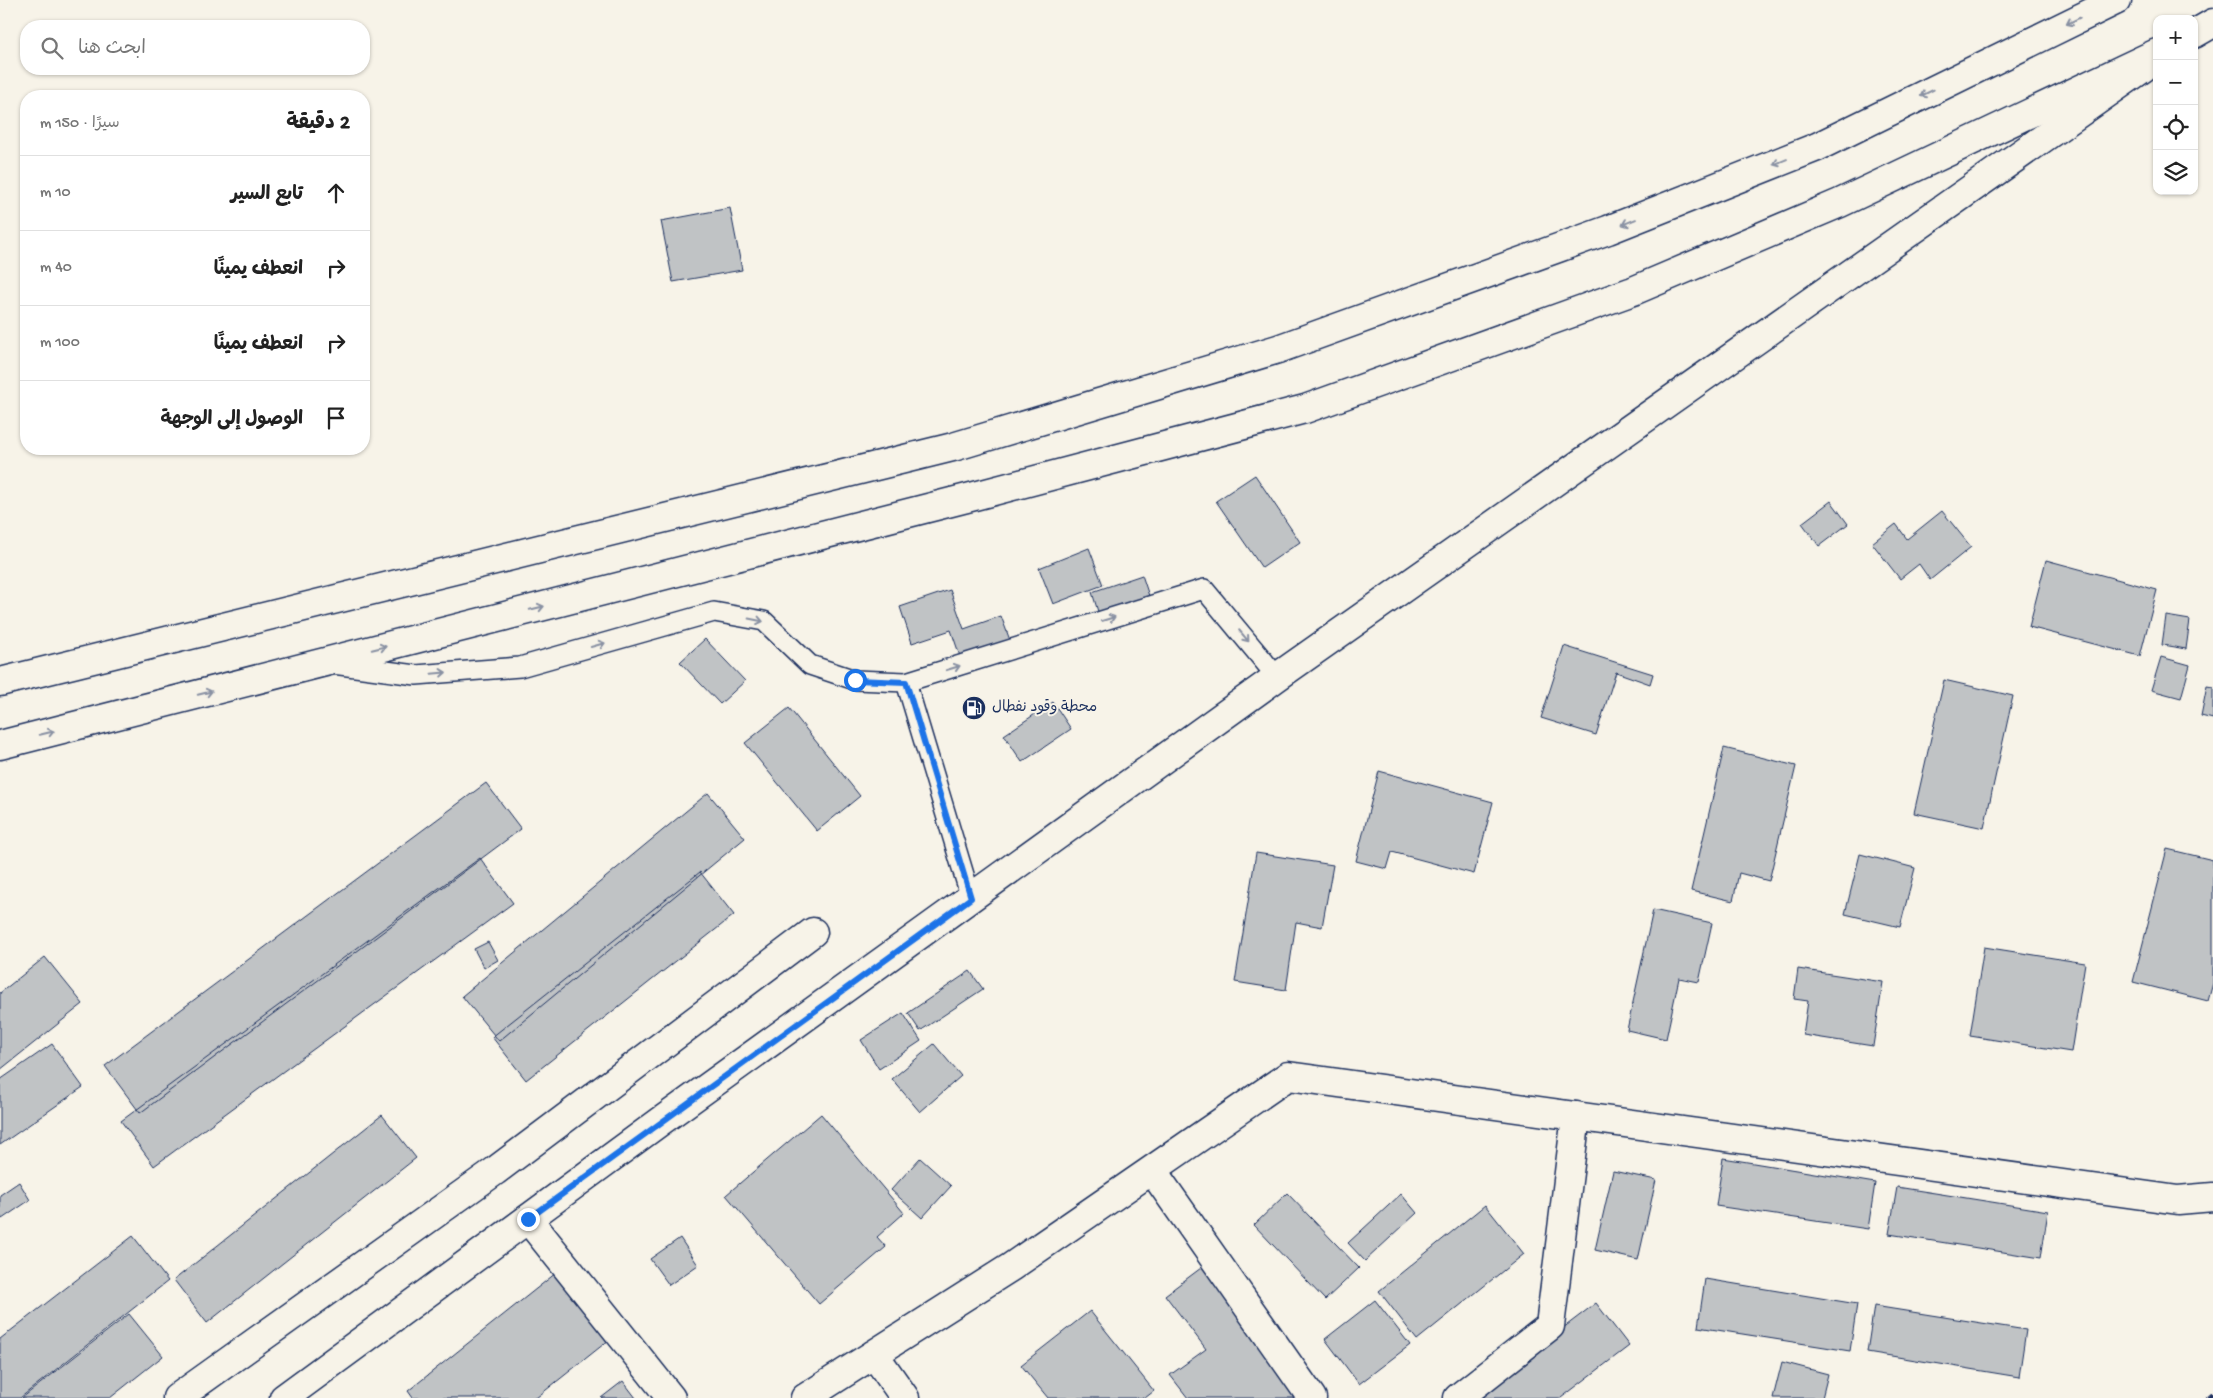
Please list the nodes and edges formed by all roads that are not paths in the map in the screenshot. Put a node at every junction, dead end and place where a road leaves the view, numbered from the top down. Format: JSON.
{"nodes":[{"id":1,"x":2117,"y":0,"type":"edge"},
{"id":2,"x":2213,"y":23,"type":"edge"},
{"id":3,"x":2198,"y":32,"type":"edge"},
{"id":4,"x":2153,"y":55,"type":"edge"},
{"id":5,"x":2154,"y":60,"type":"edge"},
{"id":6,"x":321,"y":663,"type":"junction"},
{"id":7,"x":1278,"y":677,"type":"junction"},
{"id":8,"x":0,"y":682,"type":"edge"},
{"id":9,"x":906,"y":682,"type":"junction"},
{"id":10,"x":0,"y":745,"type":"edge"},
{"id":11,"x":971,"y":898,"type":"junction"},
{"id":12,"x":813,"y":932,"type":"dead end"},
{"id":13,"x":1576,"y":1116,"type":"junction"},
{"id":14,"x":1152,"y":1170,"type":"junction"},
{"id":15,"x":2213,"y":1197,"type":"edge"},
{"id":16,"x":528,"y":1219,"type":"junction"},
{"id":17,"x":874,"y":1354,"type":"junction"},
{"id":18,"x":178,"y":1398,"type":"edge"},
{"id":19,"x":284,"y":1398,"type":"edge"},
{"id":20,"x":672,"y":1398,"type":"edge"},
{"id":21,"x":805,"y":1398,"type":"edge"},
{"id":22,"x":905,"y":1398,"type":"edge"},
{"id":23,"x":1312,"y":1398,"type":"edge"},
{"id":24,"x":1458,"y":1398,"type":"edge"}],
"edges":[{"from":1,"to":8,"type":"main road","one_way":true},
{"from":2,"to":3,"type":"main road"},
{"from":6,"to":4,"type":"main road","one_way":true},
{"from":5,"to":7,"type":"main road"},
{"from":6,"to":9,"type":"lane","one_way":true},
{"from":10,"to":6,"type":"main road","one_way":true},
{"from":9,"to":7,"type":"lane","one_way":true},
{"from":7,"to":11,"type":"main road"},
{"from":9,"to":11,"type":"lane"},
{"from":11,"to":16,"type":"main road"},
{"from":12,"to":18,"type":"main road"},
{"from":13,"to":14,"type":"main road"},
{"from":13,"to":15,"type":"main road"},
{"from":13,"to":24,"type":"main road"},
{"from":14,"to":17,"type":"main road"},
{"from":14,"to":23,"type":"main road"},
{"from":16,"to":19,"type":"main road"},
{"from":16,"to":20,"type":"main road"},
{"from":17,"to":21,"type":"main road"},
{"from":17,"to":22,"type":"main road"}]}
